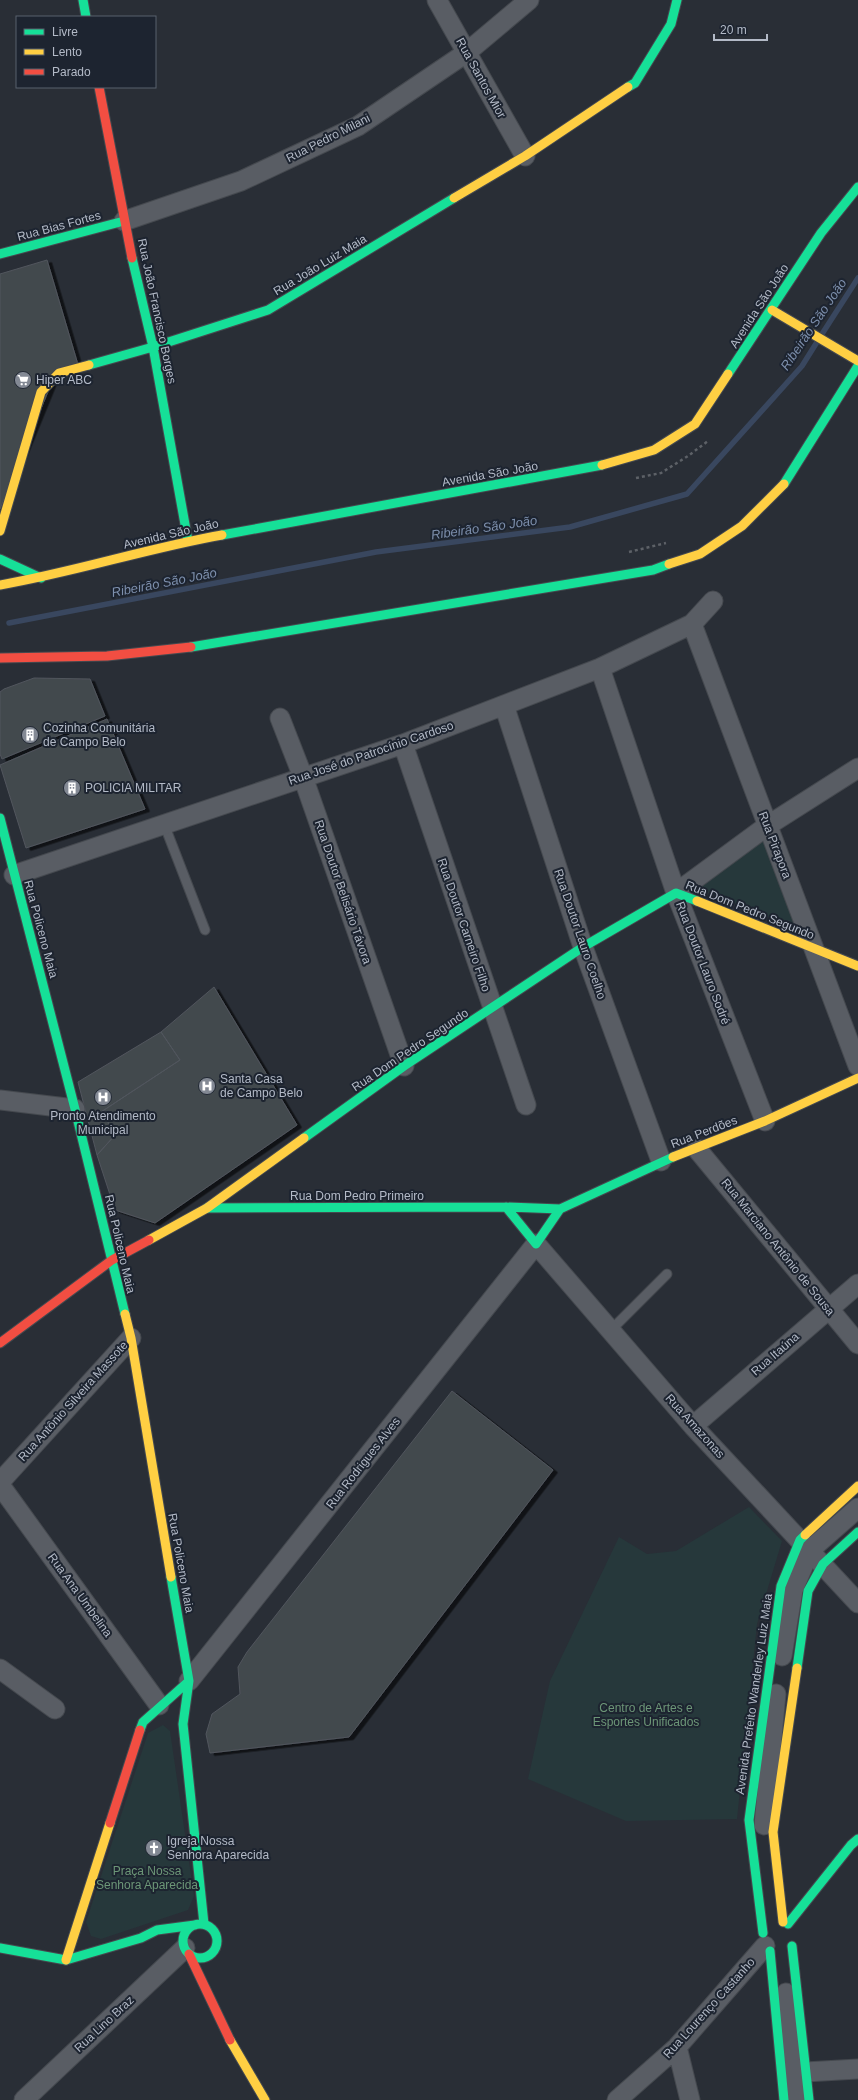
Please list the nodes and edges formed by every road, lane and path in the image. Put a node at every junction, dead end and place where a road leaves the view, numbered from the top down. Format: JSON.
{"nodes":[{"id":1,"x":83,"y":0,"type":"edge"},
{"id":2,"x":437,"y":0,"type":"edge"},
{"id":3,"x":529,"y":0,"type":"edge"},
{"id":4,"x":677,"y":0,"type":"edge"},
{"id":5,"x":86,"y":16,"type":"edge"},
{"id":6,"x":466,"y":53,"type":"junction"},
{"id":7,"x":99,"y":88,"type":"edge"},
{"id":8,"x":525,"y":156,"type":"junction"},
{"id":9,"x":858,"y":187,"type":"edge"},
{"id":10,"x":124,"y":220,"type":"junction"},
{"id":11,"x":0,"y":254,"type":"edge"},
{"id":12,"x":772,"y":310,"type":"junction"},
{"id":13,"x":154,"y":347,"type":"junction"},
{"id":14,"x":858,"y":361,"type":"edge"},
{"id":15,"x":858,"y":366,"type":"edge"},
{"id":16,"x":0,"y":531,"type":"edge"},
{"id":17,"x":188,"y":541,"type":"junction"},
{"id":18,"x":670,"y":542,"type":"dead end"},
{"id":19,"x":625,"y":553,"type":"dead end"},
{"id":20,"x":0,"y":559,"type":"edge"},
{"id":21,"x":41,"y":578,"type":"junction"},
{"id":22,"x":0,"y":585,"type":"edge"},
{"id":23,"x":713,"y":601,"type":"dead end"},
{"id":24,"x":692,"y":624,"type":"junction"},
{"id":25,"x":0,"y":658,"type":"edge"},
{"id":26,"x":19,"y":658,"type":"junction"},
{"id":27,"x":0,"y":668,"type":"edge"},
{"id":28,"x":600,"y":668,"type":"junction"},
{"id":29,"x":504,"y":705,"type":"junction"},
{"id":30,"x":280,"y":718,"type":"dead end"},
{"id":31,"x":403,"y":744,"type":"junction"},
{"id":32,"x":858,"y":768,"type":"edge"},
{"id":33,"x":303,"y":777,"type":"junction"},
{"id":34,"x":0,"y":818,"type":"edge"},
{"id":35,"x":164,"y":824,"type":"junction"},
{"id":36,"x":767,"y":826,"type":"junction"},
{"id":37,"x":14,"y":875,"type":"junction"},
{"id":38,"x":676,"y":893,"type":"junction"},
{"id":39,"x":205,"y":930,"type":"dead end"},
{"id":40,"x":583,"y":947,"type":"junction"},
{"id":41,"x":815,"y":950,"type":"junction"},
{"id":42,"x":858,"y":966,"type":"edge"},
{"id":43,"x":492,"y":1009,"type":"junction"},
{"id":44,"x":404,"y":1066,"type":"junction"},
{"id":45,"x":858,"y":1066,"type":"edge"},
{"id":46,"x":858,"y":1078,"type":"edge"},
{"id":47,"x":0,"y":1100,"type":"edge"},
{"id":48,"x":526,"y":1105,"type":"dead end"},
{"id":49,"x":76,"y":1109,"type":"junction"},
{"id":50,"x":765,"y":1120,"type":"junction"},
{"id":51,"x":697,"y":1149,"type":"junction"},
{"id":52,"x":661,"y":1162,"type":"junction"},
{"id":53,"x":258,"y":1196,"type":"dead end"},
{"id":54,"x":506,"y":1207,"type":"junction"},
{"id":55,"x":207,"y":1208,"type":"junction"},
{"id":56,"x":253,"y":1209,"type":"junction"},
{"id":57,"x":560,"y":1209,"type":"junction"},
{"id":58,"x":536,"y":1244,"type":"junction"},
{"id":59,"x":112,"y":1260,"type":"junction"},
{"id":60,"x":667,"y":1274,"type":"dead end"},
{"id":61,"x":858,"y":1284,"type":"edge"},
{"id":62,"x":828,"y":1308,"type":"junction"},
{"id":63,"x":611,"y":1330,"type":"junction"},
{"id":64,"x":130,"y":1338,"type":"junction"},
{"id":65,"x":0,"y":1343,"type":"edge"},
{"id":66,"x":858,"y":1344,"type":"edge"},
{"id":67,"x":693,"y":1426,"type":"junction"},
{"id":68,"x":0,"y":1482,"type":"edge"},
{"id":69,"x":0,"y":1485,"type":"edge"},
{"id":70,"x":858,"y":1486,"type":"edge"},
{"id":71,"x":858,"y":1508,"type":"edge"},
{"id":72,"x":858,"y":1532,"type":"edge"},
{"id":73,"x":805,"y":1545,"type":"junction"},
{"id":74,"x":823,"y":1564,"type":"junction"},
{"id":75,"x":855,"y":1598,"type":"edge"},
{"id":76,"x":0,"y":1669,"type":"edge"},
{"id":77,"x":189,"y":1681,"type":"junction"},
{"id":78,"x":55,"y":1709,"type":"dead end"},
{"id":79,"x":173,"y":1715,"type":"junction"},
{"id":80,"x":858,"y":1839,"type":"edge"},
{"id":81,"x":199,"y":1925,"type":"junction"},
{"id":82,"x":780,"y":1937,"type":"junction"},
{"id":83,"x":141,"y":1938,"type":"junction"},
{"id":84,"x":162,"y":1939,"type":"dead end"},
{"id":85,"x":183,"y":1946,"type":"junction"},
{"id":86,"x":0,"y":1948,"type":"edge"},
{"id":87,"x":66,"y":1960,"type":"junction"},
{"id":88,"x":217,"y":1989,"type":"dead end"},
{"id":89,"x":222,"y":2025,"type":"junction"},
{"id":90,"x":677,"y":2047,"type":"junction"},
{"id":91,"x":858,"y":2069,"type":"edge"},
{"id":92,"x":805,"y":2072,"type":"junction"},
{"id":93,"x":24,"y":2100,"type":"edge"},
{"id":94,"x":265,"y":2100,"type":"edge"},
{"id":95,"x":617,"y":2100,"type":"edge"},
{"id":96,"x":690,"y":2100,"type":"edge"},
{"id":97,"x":784,"y":2100,"type":"edge"},
{"id":98,"x":797,"y":2100,"type":"edge"},
{"id":99,"x":810,"y":2100,"type":"edge"}],
"edges":[{"from":1,"to":5,"type":"street"},
{"from":2,"to":6,"type":"street","name":"Rua Santos Mior"},
{"from":3,"to":6,"type":"street","name":"Rua Pedro Milani"},
{"from":4,"to":8,"type":"street","name":"Rua João Luiz Maia"},
{"from":6,"to":8,"type":"street","name":"Rua Santos Mior"},
{"from":6,"to":10,"type":"street","name":"Rua Pedro Milani"},
{"from":7,"to":10,"type":"street","name":"Rua João Francisco Borges"},
{"from":8,"to":13,"type":"street","name":"Rua João Luiz Maia"},
{"from":9,"to":12,"type":"street","name":"Avenida São João"},
{"from":10,"to":11,"type":"street","name":"Rua Bias Fortes"},
{"from":10,"to":13,"type":"street","name":"Rua João Francisco Borges"},
{"from":12,"to":14,"type":"street"},
{"from":12,"to":17,"type":"street","name":"Avenida São João"},
{"from":13,"to":16,"type":"street","name":"Rua João Luiz Maia"},
{"from":13,"to":17,"type":"street","name":"Rua João Francisco Borges"},
{"from":15,"to":26,"type":"street"},
{"from":17,"to":21,"type":"street","name":"Avenida São João"},
{"from":18,"to":19,"type":"path"},
{"from":20,"to":21,"type":"street"},
{"from":21,"to":22,"type":"street","name":"Avenida São João"},
{"from":23,"to":24,"type":"street","name":"Rua José do Patrocínio Cardoso"},
{"from":24,"to":28,"type":"street","name":"Rua José do Patrocínio Cardoso"},
{"from":24,"to":36,"type":"street","name":"Rua Pirapora"},
{"from":25,"to":26,"type":"street"},
{"from":26,"to":27,"type":"street"},
{"from":28,"to":29,"type":"street","name":"Rua José do Patrocínio Cardoso"},
{"from":28,"to":38,"type":"street","name":"Rua Doutor Lauro Sodré"},
{"from":29,"to":31,"type":"street","name":"Rua José do Patrocínio Cardoso"},
{"from":29,"to":40,"type":"street","name":"Rua Doutor Lauro Coelho"},
{"from":30,"to":33,"type":"street","name":"Rua Doutor Belisário Távora"},
{"from":31,"to":33,"type":"street","name":"Rua José do Patrocínio Cardoso"},
{"from":31,"to":43,"type":"street","name":"Rua Doutor Carneiro Filho"},
{"from":32,"to":36,"type":"street"},
{"from":33,"to":35,"type":"street","name":"Rua José do Patrocínio Cardoso"},
{"from":33,"to":44,"type":"street","name":"Rua Doutor Belisário Távora"},
{"from":34,"to":37,"type":"street","name":"Rua Policeno Maia"},
{"from":35,"to":37,"type":"street","name":"Rua José do Patrocínio Cardoso"},
{"from":35,"to":39,"type":"lane"},
{"from":36,"to":38,"type":"street"},
{"from":36,"to":41,"type":"street","name":"Rua Pirapora"},
{"from":37,"to":49,"type":"street","name":"Rua Policeno Maia"},
{"from":38,"to":40,"type":"street","name":"Rua Dom Pedro Segundo"},
{"from":38,"to":41,"type":"street","name":"Rua Dom Pedro Segundo"},
{"from":38,"to":50,"type":"street","name":"Rua Doutor Lauro Sodré"},
{"from":40,"to":43,"type":"street","name":"Rua Dom Pedro Segundo"},
{"from":40,"to":52,"type":"street","name":"Rua Doutor Lauro Coelho"},
{"from":41,"to":42,"type":"street","name":"Rua Dom Pedro Segundo"},
{"from":41,"to":45,"type":"street","name":"Rua Pirapora"},
{"from":43,"to":44,"type":"street","name":"Rua Dom Pedro Segundo"},
{"from":43,"to":48,"type":"street","name":"Rua Doutor Carneiro Filho"},
{"from":44,"to":55,"type":"street","name":"Rua Dom Pedro Segundo"},
{"from":46,"to":50,"type":"street","name":"Rua Perdões"},
{"from":47,"to":49,"type":"street"},
{"from":49,"to":59,"type":"street","name":"Rua Policeno Maia"},
{"from":50,"to":51,"type":"street","name":"Rua Perdões"},
{"from":51,"to":52,"type":"street","name":"Rua Perdões"},
{"from":51,"to":62,"type":"street","name":"Rua Marciano Antônio de Sousa"},
{"from":52,"to":57,"type":"street","name":"Rua Perdões"},
{"from":53,"to":56,"type":"street"},
{"from":54,"to":56,"type":"street","name":"Rua Dom Pedro Primeiro"},
{"from":54,"to":57,"type":"street","name":"Rua Dom Pedro Primeiro"},
{"from":54,"to":58,"type":"street"},
{"from":55,"to":56,"type":"street","name":"Rua Dom Pedro Primeiro"},
{"from":55,"to":59,"type":"street","name":"Rua Dom Pedro Segundo"},
{"from":57,"to":58,"type":"street"},
{"from":58,"to":63,"type":"street","name":"Rua Amazonas"},
{"from":58,"to":77,"type":"street","name":"Rua Rodrigues Alves"},
{"from":59,"to":64,"type":"street","name":"Rua Policeno Maia"},
{"from":59,"to":65,"type":"street","name":"Rua Dom Pedro Segundo"},
{"from":60,"to":63,"type":"lane"},
{"from":61,"to":62,"type":"street","name":"Rua Itaúna"},
{"from":62,"to":66,"type":"street","name":"Rua Marciano Antônio de Sousa"},
{"from":62,"to":67,"type":"street","name":"Rua Itaúna"},
{"from":63,"to":67,"type":"street","name":"Rua Amazonas"},
{"from":64,"to":68,"type":"street","name":"Rua Antônio Silveira Massote"},
{"from":64,"to":77,"type":"street","name":"Rua Policeno Maia"},
{"from":67,"to":73,"type":"street","name":"Rua Amazonas"},
{"from":69,"to":79,"type":"street","name":"Rua Ana Umbelina"},
{"from":70,"to":73,"type":"street"},
{"from":71,"to":73,"type":"street"},
{"from":72,"to":74,"type":"street"},
{"from":73,"to":74,"type":"street","name":"Rua Amazonas"},
{"from":73,"to":82,"type":"street"},
{"from":74,"to":75,"type":"street","name":"Rua Amazonas"},
{"from":74,"to":82,"type":"street"},
{"from":76,"to":78,"type":"street"},
{"from":77,"to":79,"type":"street"},
{"from":77,"to":79,"type":"street"},
{"from":79,"to":81,"type":"street"},
{"from":79,"to":87,"type":"street"},
{"from":80,"to":82,"type":"street","name":"Rua Lourenço Castanho"},
{"from":81,"to":83,"type":"street"},
{"from":81,"to":85,"type":"street"},
{"from":81,"to":85,"type":"street"},
{"from":82,"to":90,"type":"street","name":"Rua Lourenço Castanho"},
{"from":82,"to":92,"type":"street"},
{"from":82,"to":97,"type":"street"},
{"from":82,"to":98,"type":"street"},
{"from":83,"to":84,"type":"street"},
{"from":83,"to":87,"type":"street"},
{"from":85,"to":89,"type":"street"},
{"from":85,"to":93,"type":"street","name":"Rua Lino Braz"},
{"from":86,"to":87,"type":"street"},
{"from":88,"to":89,"type":"street"},
{"from":89,"to":94,"type":"street"},
{"from":90,"to":95,"type":"street","name":"Rua Lourenço Castanho"},
{"from":90,"to":96,"type":"street"},
{"from":91,"to":92,"type":"street"},
{"from":92,"to":99,"type":"street"}]}
